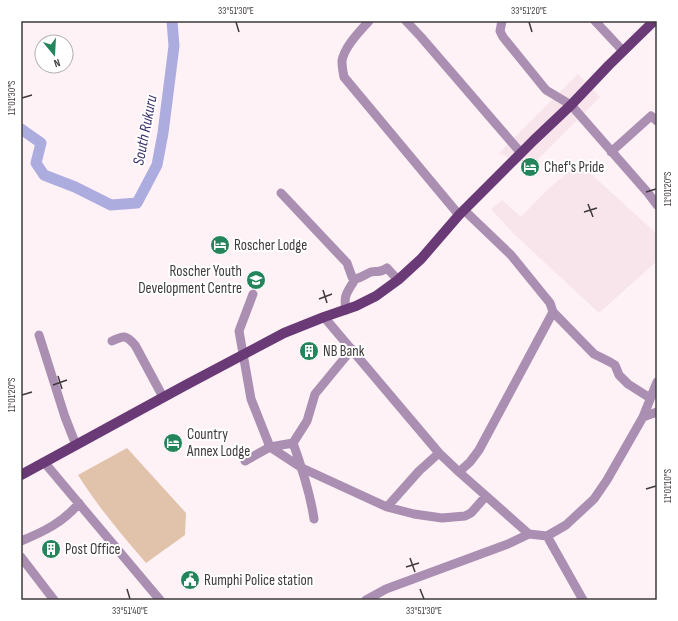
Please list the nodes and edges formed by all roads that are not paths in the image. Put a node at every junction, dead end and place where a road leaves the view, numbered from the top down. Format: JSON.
{"nodes":[{"id":1,"x":369,"y":21,"type":"edge"},
{"id":2,"x":406,"y":21,"type":"edge"},
{"id":3,"x":502,"y":21,"type":"edge"},
{"id":4,"x":595,"y":21,"type":"edge"},
{"id":5,"x":654,"y":21,"type":"edge"},
{"id":6,"x":623,"y":51,"type":"junction"},
{"id":7,"x":571,"y":105,"type":"junction"},
{"id":8,"x":655,"y":116,"type":"edge"},
{"id":9,"x":612,"y":152,"type":"junction"},
{"id":10,"x":521,"y":153,"type":"junction"},
{"id":11,"x":281,"y":193,"type":"dead end"},
{"id":12,"x":657,"y":205,"type":"edge"},
{"id":13,"x":462,"y":213,"type":"junction"},
{"id":14,"x":355,"y":279,"type":"junction"},
{"id":15,"x":398,"y":280,"type":"junction"},
{"id":16,"x":253,"y":294,"type":"dead end"},
{"id":17,"x":346,"y":310,"type":"junction"},
{"id":18,"x":554,"y":312,"type":"junction"},
{"id":19,"x":324,"y":316,"type":"junction"},
{"id":20,"x":39,"y":335,"type":"dead end"},
{"id":21,"x":112,"y":341,"type":"dead end"},
{"id":22,"x":352,"y":349,"type":"junction"},
{"id":23,"x":243,"y":355,"type":"junction"},
{"id":24,"x":657,"y":382,"type":"edge"},
{"id":25,"x":163,"y":397,"type":"junction"},
{"id":26,"x":650,"y":398,"type":"junction"},
{"id":27,"x":657,"y":412,"type":"edge"},
{"id":28,"x":643,"y":417,"type":"junction"},
{"id":29,"x":293,"y":443,"type":"junction"},
{"id":30,"x":76,"y":445,"type":"junction"},
{"id":31,"x":270,"y":447,"type":"junction"},
{"id":32,"x":439,"y":453,"type":"junction"},
{"id":33,"x":245,"y":461,"type":"dead end"},
{"id":34,"x":44,"y":462,"type":"junction"},
{"id":35,"x":302,"y":468,"type":"junction"},
{"id":36,"x":458,"y":472,"type":"junction"},
{"id":37,"x":21,"y":475,"type":"edge"},
{"id":38,"x":486,"y":496,"type":"junction"},
{"id":39,"x":79,"y":503,"type":"junction"},
{"id":40,"x":387,"y":507,"type":"junction"},
{"id":41,"x":314,"y":519,"type":"dead end"},
{"id":42,"x":529,"y":534,"type":"junction"},
{"id":43,"x":547,"y":536,"type":"junction"},
{"id":44,"x":21,"y":541,"type":"edge"},
{"id":45,"x":21,"y":557,"type":"edge"},
{"id":46,"x":54,"y":600,"type":"edge"},
{"id":47,"x":160,"y":600,"type":"edge"},
{"id":48,"x":366,"y":600,"type":"edge"},
{"id":49,"x":583,"y":600,"type":"edge"}],
"edges":[{"from":1,"to":13,"type":"street"},
{"from":2,"to":10,"type":"street"},
{"from":3,"to":7,"type":"street"},
{"from":4,"to":6,"type":"street"},
{"from":5,"to":6,"type":"main road"},
{"from":6,"to":7,"type":"main road"},
{"from":7,"to":9,"type":"street"},
{"from":7,"to":10,"type":"main road"},
{"from":8,"to":9,"type":"street"},
{"from":9,"to":12,"type":"street"},
{"from":10,"to":13,"type":"main road"},
{"from":11,"to":14,"type":"street"},
{"from":13,"to":15,"type":"main road"},
{"from":13,"to":18,"type":"street"},
{"from":14,"to":15,"type":"street"},
{"from":14,"to":17,"type":"street"},
{"from":15,"to":17,"type":"main road"},
{"from":16,"to":23,"type":"street"},
{"from":17,"to":19,"type":"main road"},
{"from":18,"to":26,"type":"street"},
{"from":18,"to":36,"type":"street"},
{"from":19,"to":22,"type":"street"},
{"from":19,"to":23,"type":"main road"},
{"from":20,"to":30,"type":"street"},
{"from":21,"to":25,"type":"street"},
{"from":22,"to":29,"type":"street"},
{"from":22,"to":32,"type":"street"},
{"from":23,"to":25,"type":"main road"},
{"from":23,"to":31,"type":"street"},
{"from":24,"to":26,"type":"street"},
{"from":25,"to":30,"type":"main road"},
{"from":26,"to":28,"type":"street"},
{"from":27,"to":28,"type":"street"},
{"from":28,"to":43,"type":"street"},
{"from":29,"to":31,"type":"street"},
{"from":29,"to":35,"type":"street"},
{"from":30,"to":34,"type":"main road"},
{"from":31,"to":33,"type":"street"},
{"from":31,"to":35,"type":"street"},
{"from":32,"to":36,"type":"street"},
{"from":32,"to":40,"type":"street"},
{"from":34,"to":37,"type":"main road"},
{"from":34,"to":39,"type":"street"},
{"from":35,"to":40,"type":"street"},
{"from":35,"to":41,"type":"street"},
{"from":36,"to":38,"type":"street"},
{"from":38,"to":40,"type":"street"},
{"from":38,"to":42,"type":"street"},
{"from":39,"to":44,"type":"street"},
{"from":39,"to":47,"type":"street"},
{"from":42,"to":43,"type":"street"},
{"from":42,"to":48,"type":"street"},
{"from":43,"to":49,"type":"street"},
{"from":45,"to":46,"type":"street"}]}
